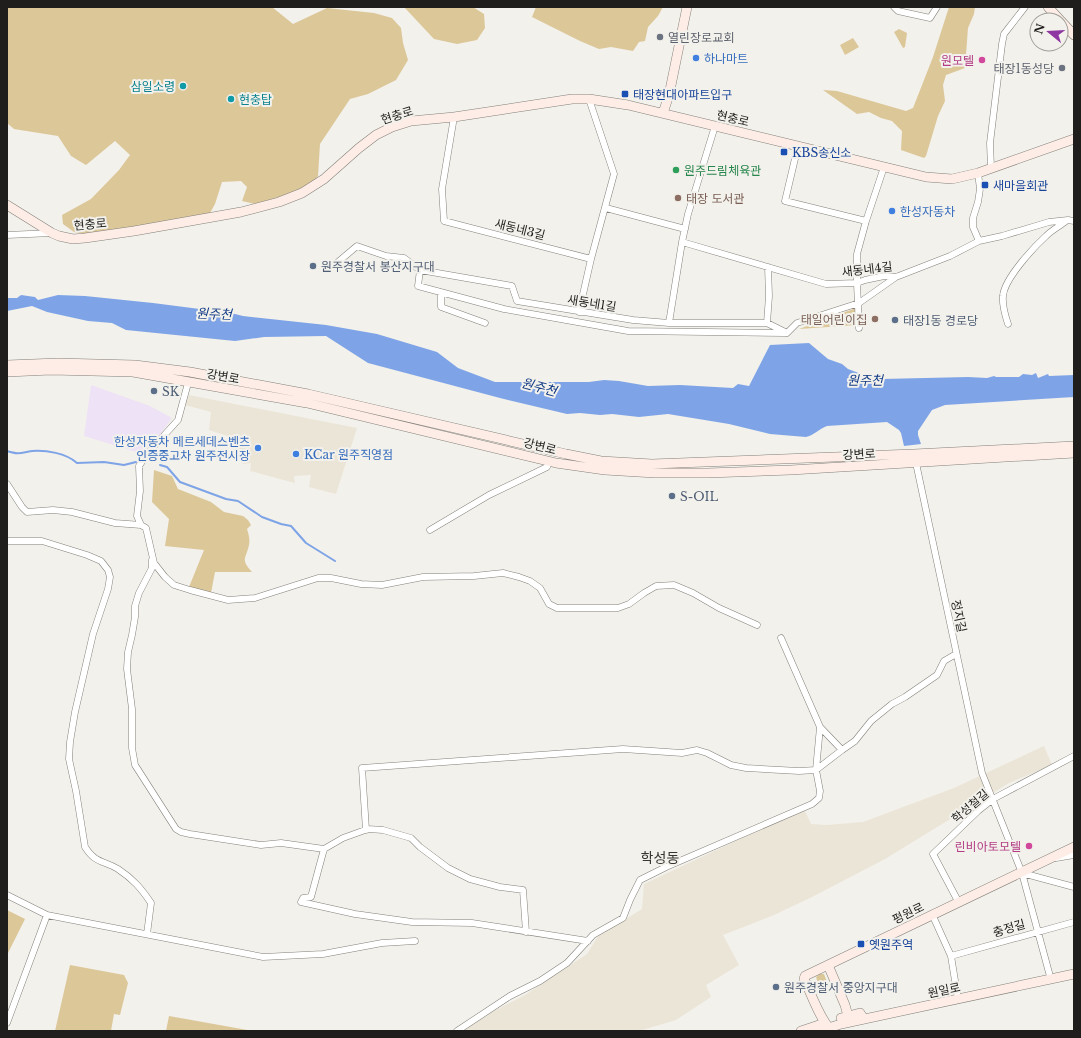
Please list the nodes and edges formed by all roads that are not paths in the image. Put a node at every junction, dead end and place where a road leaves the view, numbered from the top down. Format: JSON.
{"nodes":[{"id":1,"x":687,"y":7,"type":"edge"},
{"id":2,"x":894,"y":7,"type":"edge"},
{"id":3,"x":937,"y":7,"type":"edge"},
{"id":4,"x":1025,"y":7,"type":"edge"},
{"id":5,"x":589,"y":99,"type":"junction"},
{"id":6,"x":663,"y":113,"type":"junction"},
{"id":7,"x":454,"y":117,"type":"junction"},
{"id":8,"x":716,"y":126,"type":"junction"},
{"id":9,"x":1074,"y":139,"type":"edge"},
{"id":10,"x":798,"y":146,"type":"junction"},
{"id":11,"x":884,"y":167,"type":"junction"},
{"id":12,"x":991,"y":168,"type":"junction"},
{"id":13,"x":978,"y":173,"type":"junction"},
{"id":14,"x":7,"y":205,"type":"edge"},
{"id":15,"x":606,"y":208,"type":"junction"},
{"id":16,"x":1071,"y":220,"type":"edge"},
{"id":17,"x":866,"y":221,"type":"junction"},
{"id":18,"x":686,"y":229,"type":"junction"},
{"id":19,"x":52,"y":233,"type":"junction"},
{"id":20,"x":7,"y":235,"type":"edge"},
{"id":21,"x":980,"y":241,"type":"junction"},
{"id":22,"x":682,"y":242,"type":"junction"},
{"id":23,"x":591,"y":258,"type":"junction"},
{"id":24,"x":338,"y":262,"type":"dead end"},
{"id":25,"x":768,"y":267,"type":"junction"},
{"id":26,"x":420,"y":270,"type":"junction"},
{"id":27,"x":896,"y":278,"type":"junction"},
{"id":28,"x":857,"y":283,"type":"junction"},
{"id":29,"x":441,"y":292,"type":"junction"},
{"id":30,"x":859,"y":303,"type":"junction"},
{"id":31,"x":579,"y":312,"type":"junction"},
{"id":32,"x":485,"y":323,"type":"dead end"},
{"id":33,"x":670,"y":323,"type":"junction"},
{"id":34,"x":767,"y":323,"type":"junction"},
{"id":35,"x":1008,"y":324,"type":"dead end"},
{"id":36,"x":859,"y":328,"type":"dead end"},
{"id":37,"x":787,"y":333,"type":"junction"},
{"id":38,"x":7,"y":365,"type":"edge"},
{"id":39,"x":7,"y":372,"type":"edge"},
{"id":40,"x":190,"y":372,"type":"junction"},
{"id":41,"x":188,"y":383,"type":"junction"},
{"id":42,"x":1074,"y":446,"type":"edge"},
{"id":43,"x":1074,"y":453,"type":"edge"},
{"id":44,"x":915,"y":458,"type":"junction"},
{"id":45,"x":549,"y":461,"type":"junction"},
{"id":46,"x":7,"y":484,"type":"edge"},
{"id":47,"x":141,"y":525,"type":"junction"},
{"id":48,"x":430,"y":530,"type":"dead end"},
{"id":49,"x":7,"y":541,"type":"edge"},
{"id":50,"x":153,"y":557,"type":"junction"},
{"id":51,"x":757,"y":625,"type":"dead end"},
{"id":52,"x":781,"y":638,"type":"dead end"},
{"id":53,"x":956,"y":654,"type":"junction"},
{"id":54,"x":820,"y":727,"type":"junction"},
{"id":55,"x":842,"y":750,"type":"junction"},
{"id":56,"x":1074,"y":756,"type":"edge"},
{"id":57,"x":816,"y":770,"type":"junction"},
{"id":58,"x":993,"y":799,"type":"junction"},
{"id":59,"x":366,"y":830,"type":"junction"},
{"id":60,"x":1074,"y":847,"type":"edge"},
{"id":61,"x":324,"y":849,"type":"junction"},
{"id":62,"x":1074,"y":855,"type":"edge"},
{"id":63,"x":1048,"y":860,"type":"junction"},
{"id":64,"x":1022,"y":873,"type":"junction"},
{"id":65,"x":1074,"y":886,"type":"edge"},
{"id":66,"x":7,"y":895,"type":"edge"},
{"id":67,"x":959,"y":902,"type":"junction"},
{"id":68,"x":932,"y":914,"type":"junction"},
{"id":69,"x":47,"y":916,"type":"junction"},
{"id":70,"x":1074,"y":922,"type":"edge"},
{"id":71,"x":1039,"y":931,"type":"junction"},
{"id":72,"x":526,"y":932,"type":"junction"},
{"id":73,"x":146,"y":934,"type":"junction"},
{"id":74,"x":415,"y":941,"type":"dead end"},
{"id":75,"x":588,"y":941,"type":"junction"},
{"id":76,"x":951,"y":956,"type":"junction"},
{"id":77,"x":828,"y":965,"type":"junction"},
{"id":78,"x":1074,"y":974,"type":"edge"},
{"id":79,"x":1051,"y":980,"type":"junction"},
{"id":80,"x":958,"y":999,"type":"junction"},
{"id":81,"x":848,"y":1016,"type":"junction"},
{"id":82,"x":864,"y":1019,"type":"junction"},
{"id":83,"x":7,"y":1024,"type":"edge"},
{"id":84,"x":842,"y":1027,"type":"edge"},
{"id":85,"x":826,"y":1028,"type":"edge"},
{"id":86,"x":804,"y":1030,"type":"edge"},
{"id":87,"x":457,"y":1031,"type":"edge"}],
"edges":[{"from":1,"to":6,"type":"street"},
{"from":2,"to":3,"type":"street"},
{"from":4,"to":12,"type":"street"},
{"from":5,"to":6,"type":"street","name":"현충로"},
{"from":5,"to":7,"type":"street","name":"현충로"},
{"from":5,"to":15,"type":"street"},
{"from":6,"to":8,"type":"street","name":"현충로"},
{"from":7,"to":19,"type":"street","name":"현충로"},
{"from":7,"to":23,"type":"street","name":"새동네3길"},
{"from":8,"to":10,"type":"street","name":"현충로"},
{"from":8,"to":18,"type":"street"},
{"from":9,"to":12,"type":"street","name":"현충로"},
{"from":10,"to":11,"type":"street","name":"현충로"},
{"from":10,"to":17,"type":"street"},
{"from":11,"to":13,"type":"street","name":"현충로"},
{"from":11,"to":17,"type":"street"},
{"from":12,"to":13,"type":"street","name":"현충로"},
{"from":13,"to":21,"type":"street"},
{"from":14,"to":19,"type":"street","name":"현충로"},
{"from":15,"to":18,"type":"street"},
{"from":15,"to":23,"type":"street"},
{"from":16,"to":21,"type":"street","name":"새동네4길"},
{"from":16,"to":35,"type":"street"},
{"from":17,"to":28,"type":"street"},
{"from":18,"to":22,"type":"street"},
{"from":19,"to":20,"type":"street"},
{"from":21,"to":27,"type":"street","name":"새동네4길"},
{"from":22,"to":25,"type":"street","name":"새동네4길"},
{"from":22,"to":33,"type":"street"},
{"from":23,"to":31,"type":"street"},
{"from":24,"to":26,"type":"street","name":"새동네1길"},
{"from":25,"to":28,"type":"street","name":"새동네4길"},
{"from":25,"to":34,"type":"street"},
{"from":26,"to":29,"type":"street"},
{"from":26,"to":31,"type":"street","name":"새동네1길"},
{"from":27,"to":28,"type":"street","name":"새동네4길"},
{"from":27,"to":30,"type":"street"},
{"from":28,"to":30,"type":"street"},
{"from":29,"to":32,"type":"street"},
{"from":29,"to":37,"type":"street"},
{"from":30,"to":36,"type":"street"},
{"from":30,"to":37,"type":"street"},
{"from":31,"to":33,"type":"street","name":"새동네1길"},
{"from":33,"to":34,"type":"street","name":"새동네1길"},
{"from":34,"to":37,"type":"street","name":"새동네1길"},
{"from":38,"to":40,"type":"street","name":"강변로"},
{"from":39,"to":41,"type":"street","name":"강변로"},
{"from":40,"to":41,"type":"street"},
{"from":40,"to":44,"type":"street","name":"강변로"},
{"from":41,"to":45,"type":"street","name":"강변로"},
{"from":41,"to":47,"type":"street"},
{"from":42,"to":44,"type":"street","name":"강변로"},
{"from":43,"to":44,"type":"street","name":"강변로"},
{"from":44,"to":45,"type":"street","name":"강변로"},
{"from":44,"to":53,"type":"street","name":"정지길"},
{"from":45,"to":48,"type":"street"},
{"from":46,"to":47,"type":"street"},
{"from":47,"to":50,"type":"street"},
{"from":49,"to":73,"type":"street"},
{"from":50,"to":51,"type":"street"},
{"from":50,"to":61,"type":"street"},
{"from":52,"to":54,"type":"street"},
{"from":53,"to":55,"type":"street"},
{"from":53,"to":58,"type":"street","name":"정지길"},
{"from":54,"to":55,"type":"street"},
{"from":54,"to":57,"type":"street"},
{"from":55,"to":57,"type":"street"},
{"from":56,"to":58,"type":"street","name":"학성철길"},
{"from":57,"to":59,"type":"street"},
{"from":57,"to":75,"type":"street"},
{"from":58,"to":64,"type":"street","name":"정지길"},
{"from":58,"to":67,"type":"street","name":"학성철길"},
{"from":59,"to":61,"type":"street"},
{"from":59,"to":72,"type":"street"},
{"from":60,"to":63,"type":"street","name":"평원로"},
{"from":61,"to":72,"type":"street"},
{"from":62,"to":63,"type":"street"},
{"from":63,"to":64,"type":"street","name":"평원로"},
{"from":64,"to":65,"type":"street"},
{"from":64,"to":67,"type":"street","name":"평원로"},
{"from":64,"to":71,"type":"street","name":"정지길"},
{"from":66,"to":69,"type":"street"},
{"from":67,"to":68,"type":"street","name":"평원로"},
{"from":68,"to":76,"type":"street"},
{"from":68,"to":77,"type":"street","name":"평원로"},
{"from":69,"to":73,"type":"street"},
{"from":69,"to":83,"type":"street"},
{"from":70,"to":71,"type":"street","name":"충정길"},
{"from":71,"to":76,"type":"street","name":"충정길"},
{"from":71,"to":79,"type":"street","name":"정지길"},
{"from":72,"to":75,"type":"street"},
{"from":73,"to":74,"type":"street"},
{"from":75,"to":87,"type":"street"},
{"from":76,"to":80,"type":"street"},
{"from":77,"to":81,"type":"street"},
{"from":77,"to":85,"type":"street","name":"평원로"},
{"from":78,"to":79,"type":"street","name":"원일로"},
{"from":79,"to":80,"type":"street","name":"원일로"},
{"from":80,"to":82,"type":"street","name":"원일로"},
{"from":81,"to":82,"type":"street"},
{"from":81,"to":84,"type":"street"},
{"from":81,"to":85,"type":"street"},
{"from":82,"to":84,"type":"street","name":"원일로"},
{"from":84,"to":85,"type":"street","name":"원일로"},
{"from":85,"to":86,"type":"street"}]}
